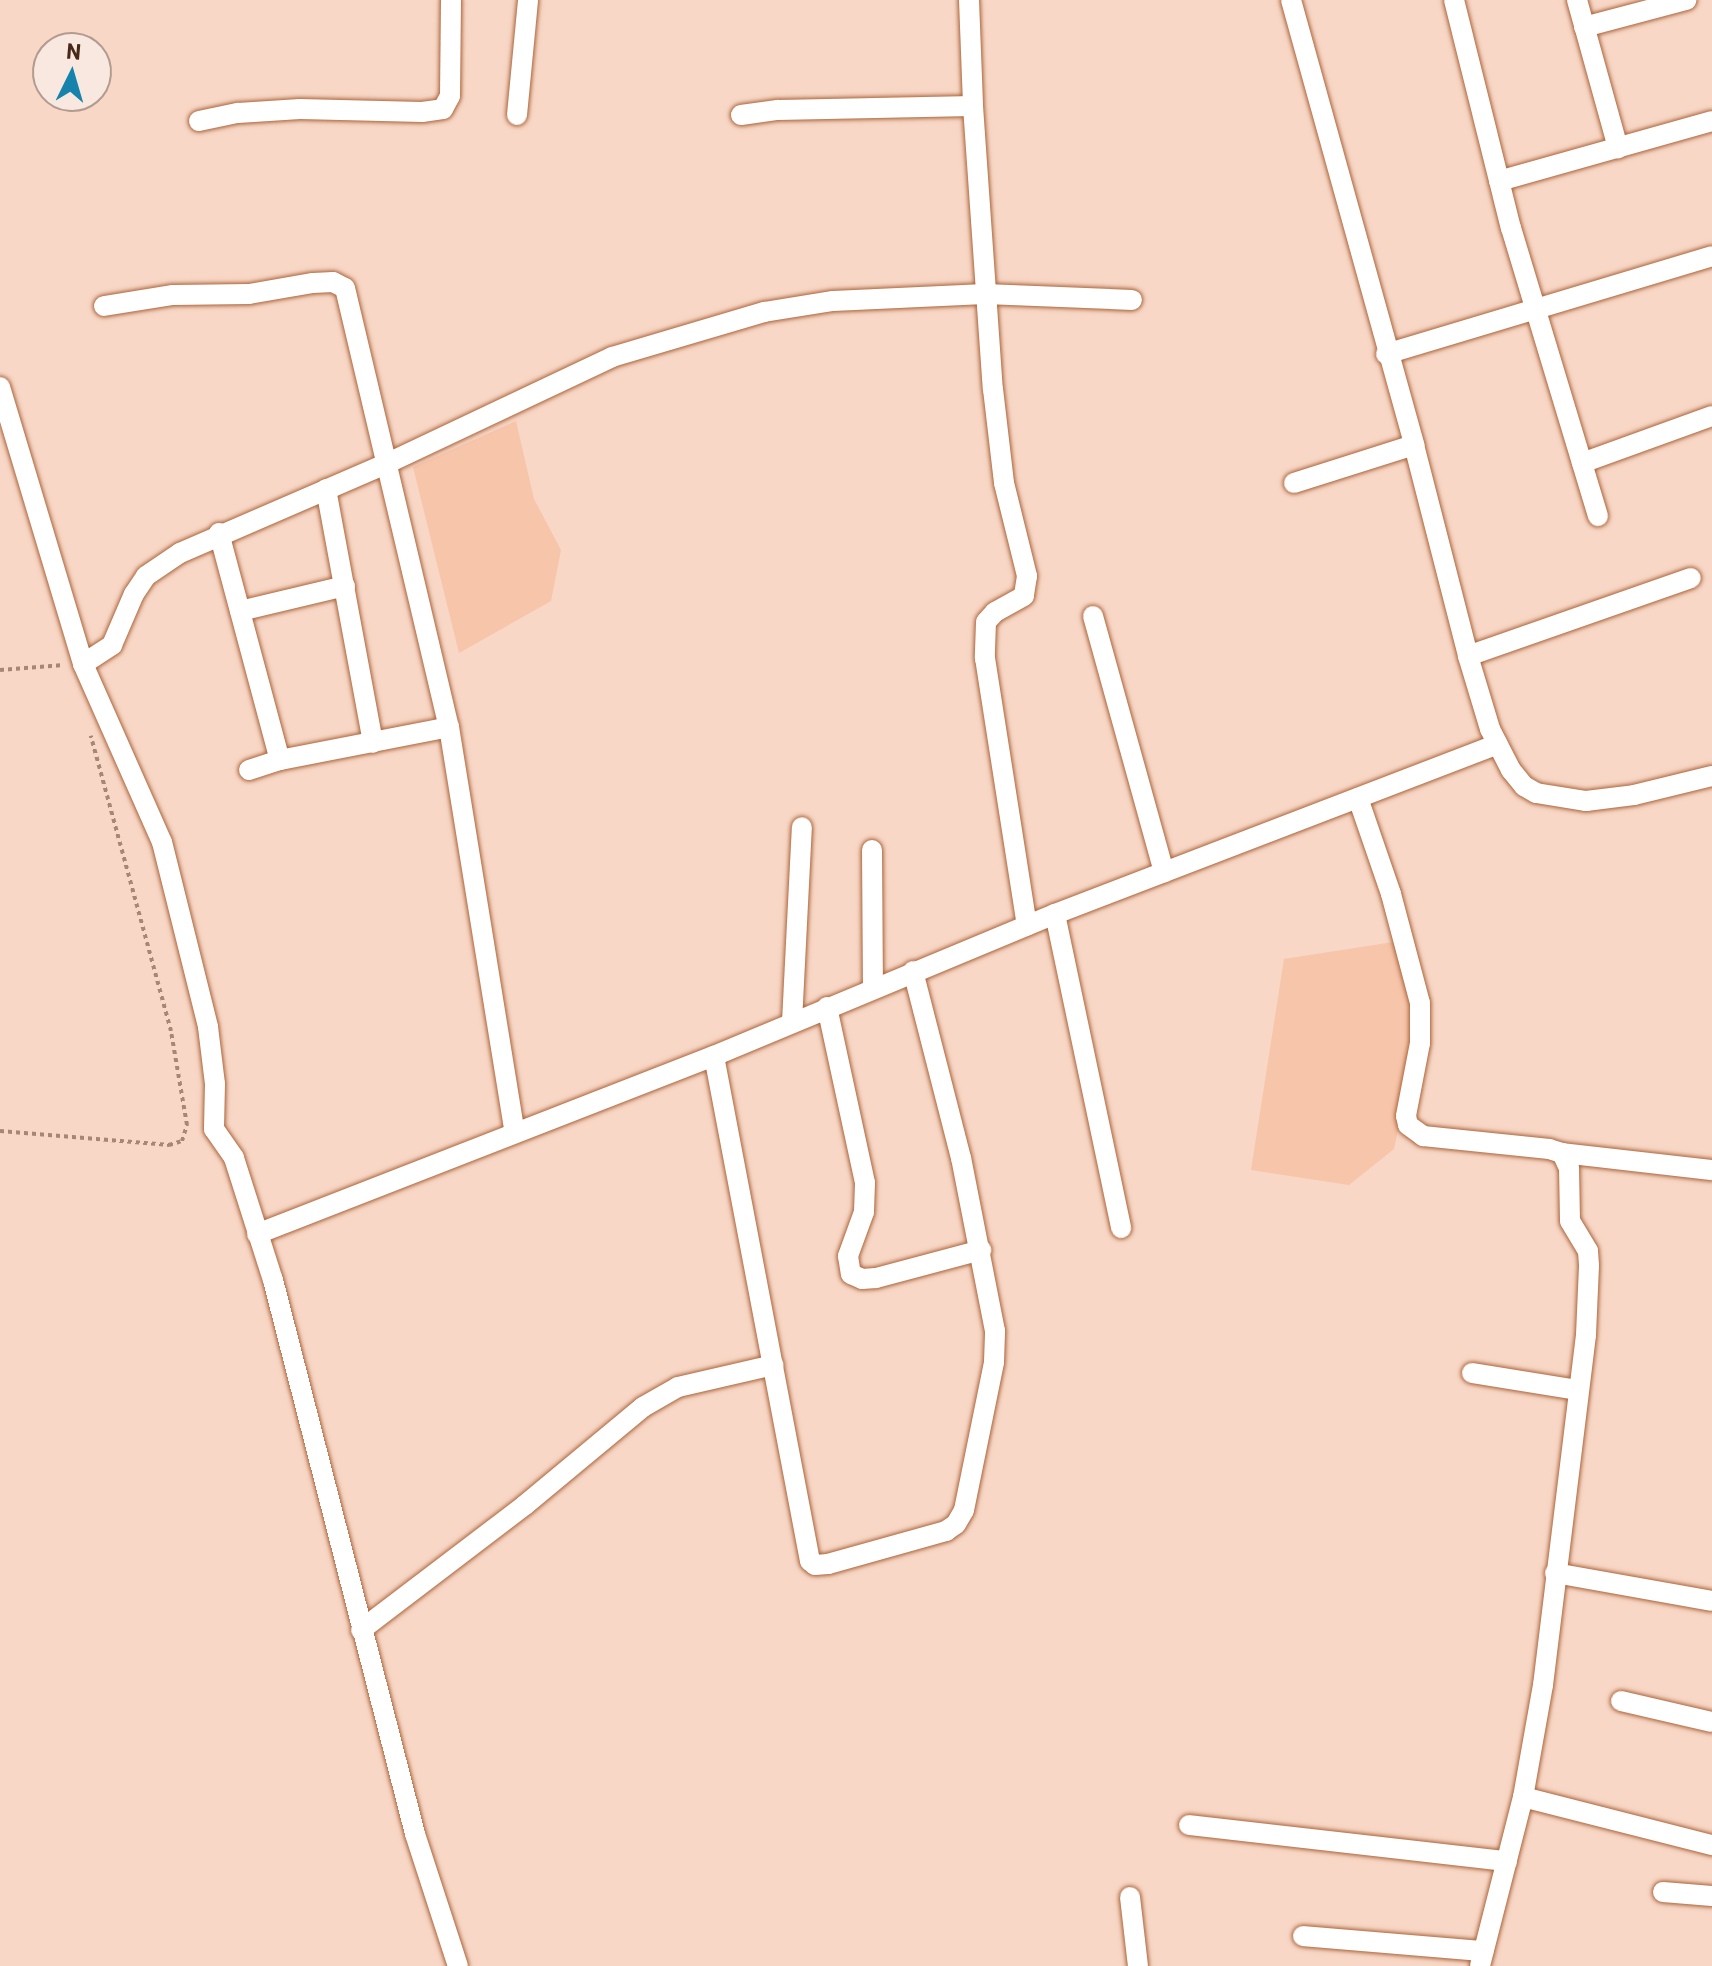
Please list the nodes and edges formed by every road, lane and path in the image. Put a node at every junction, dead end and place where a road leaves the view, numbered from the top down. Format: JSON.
{"nodes":[{"id":1,"x":451,"y":0,"type":"edge"},
{"id":2,"x":528,"y":0,"type":"edge"},
{"id":3,"x":969,"y":0,"type":"edge"},
{"id":4,"x":1291,"y":0,"type":"edge"},
{"id":5,"x":1454,"y":0,"type":"edge"},
{"id":6,"x":1577,"y":0,"type":"edge"},
{"id":7,"x":1686,"y":0,"type":"edge"},
{"id":8,"x":1584,"y":27,"type":"junction"},
{"id":9,"x":973,"y":106,"type":"junction"},
{"id":10,"x":517,"y":115,"type":"dead end"},
{"id":11,"x":741,"y":115,"type":"dead end"},
{"id":12,"x":199,"y":121,"type":"dead end"},
{"id":13,"x":1712,"y":121,"type":"edge"},
{"id":14,"x":1618,"y":148,"type":"junction"},
{"id":15,"x":1499,"y":181,"type":"junction"},
{"id":16,"x":1712,"y":256,"type":"edge"},
{"id":17,"x":985,"y":294,"type":"junction"},
{"id":18,"x":1132,"y":300,"type":"dead end"},
{"id":19,"x":104,"y":306,"type":"dead end"},
{"id":20,"x":1535,"y":307,"type":"junction"},
{"id":21,"x":1386,"y":354,"type":"junction"},
{"id":22,"x":0,"y":387,"type":"edge"},
{"id":23,"x":1712,"y":416,"type":"edge"},
{"id":24,"x":1414,"y":445,"type":"junction"},
{"id":25,"x":1582,"y":463,"type":"junction"},
{"id":26,"x":386,"y":464,"type":"junction"},
{"id":27,"x":1294,"y":483,"type":"dead end"},
{"id":28,"x":326,"y":489,"type":"junction"},
{"id":29,"x":1598,"y":516,"type":"dead end"},
{"id":30,"x":219,"y":533,"type":"junction"},
{"id":31,"x":1691,"y":578,"type":"dead end"},
{"id":32,"x":345,"y":586,"type":"junction"},
{"id":33,"x":240,"y":611,"type":"junction"},
{"id":34,"x":1093,"y":616,"type":"dead end"},
{"id":35,"x":1468,"y":656,"type":"junction"},
{"id":36,"x":83,"y":664,"type":"junction"},
{"id":37,"x":0,"y":670,"type":"edge"},
{"id":38,"x":88,"y":724,"type":"dead end"},
{"id":39,"x":449,"y":727,"type":"junction"},
{"id":40,"x":373,"y":743,"type":"junction"},
{"id":41,"x":1497,"y":744,"type":"junction"},
{"id":42,"x":280,"y":760,"type":"junction"},
{"id":43,"x":249,"y":770,"type":"dead end"},
{"id":44,"x":1712,"y":776,"type":"edge"},
{"id":45,"x":1358,"y":798,"type":"junction"},
{"id":46,"x":802,"y":827,"type":"dead end"},
{"id":47,"x":872,"y":850,"type":"dead end"},
{"id":48,"x":1164,"y":872,"type":"junction"},
{"id":49,"x":1055,"y":914,"type":"junction"},
{"id":50,"x":1027,"y":926,"type":"junction"},
{"id":51,"x":913,"y":971,"type":"junction"},
{"id":52,"x":873,"y":987,"type":"junction"},
{"id":53,"x":827,"y":1007,"type":"junction"},
{"id":54,"x":792,"y":1022,"type":"junction"},
{"id":55,"x":714,"y":1056,"type":"junction"},
{"id":56,"x":0,"y":1131,"type":"edge"},
{"id":57,"x":515,"y":1133,"type":"junction"},
{"id":58,"x":1562,"y":1153,"type":"junction"},
{"id":59,"x":1712,"y":1170,"type":"edge"},
{"id":60,"x":1121,"y":1228,"type":"dead end"},
{"id":61,"x":257,"y":1234,"type":"junction"},
{"id":62,"x":981,"y":1250,"type":"junction"},
{"id":63,"x":773,"y":1365,"type":"junction"},
{"id":64,"x":1472,"y":1373,"type":"dead end"},
{"id":65,"x":1578,"y":1390,"type":"junction"},
{"id":66,"x":1555,"y":1573,"type":"junction"},
{"id":67,"x":1712,"y":1601,"type":"edge"},
{"id":68,"x":361,"y":1630,"type":"junction"},
{"id":69,"x":1621,"y":1701,"type":"dead end"},
{"id":70,"x":1712,"y":1722,"type":"edge"},
{"id":71,"x":1523,"y":1797,"type":"junction"},
{"id":72,"x":1189,"y":1825,"type":"dead end"},
{"id":73,"x":1712,"y":1845,"type":"edge"},
{"id":74,"x":1507,"y":1861,"type":"junction"},
{"id":75,"x":1663,"y":1892,"type":"dead end"},
{"id":76,"x":1712,"y":1896,"type":"edge"},
{"id":77,"x":1130,"y":1897,"type":"dead end"},
{"id":78,"x":1303,"y":1936,"type":"dead end"},
{"id":79,"x":1482,"y":1958,"type":"edge"},
{"id":80,"x":458,"y":1966,"type":"edge"},
{"id":81,"x":1138,"y":1966,"type":"edge"}],
"edges":[{"from":1,"to":12,"type":"street"},
{"from":2,"to":10,"type":"street"},
{"from":3,"to":9,"type":"street"},
{"from":4,"to":21,"type":"street"},
{"from":5,"to":15,"type":"street"},
{"from":6,"to":8,"type":"street"},
{"from":7,"to":8,"type":"street"},
{"from":8,"to":14,"type":"street"},
{"from":9,"to":11,"type":"street"},
{"from":9,"to":17,"type":"street"},
{"from":13,"to":14,"type":"street"},
{"from":14,"to":15,"type":"street"},
{"from":15,"to":20,"type":"street"},
{"from":16,"to":20,"type":"street"},
{"from":17,"to":18,"type":"street"},
{"from":17,"to":26,"type":"street"},
{"from":17,"to":50,"type":"street"},
{"from":19,"to":26,"type":"street"},
{"from":20,"to":21,"type":"street"},
{"from":20,"to":25,"type":"street"},
{"from":21,"to":24,"type":"street"},
{"from":22,"to":36,"type":"street"},
{"from":23,"to":25,"type":"street"},
{"from":24,"to":27,"type":"street"},
{"from":24,"to":35,"type":"street"},
{"from":25,"to":29,"type":"street"},
{"from":26,"to":28,"type":"street"},
{"from":26,"to":39,"type":"street"},
{"from":28,"to":30,"type":"street"},
{"from":28,"to":32,"type":"street"},
{"from":30,"to":33,"type":"street"},
{"from":30,"to":36,"type":"street"},
{"from":31,"to":35,"type":"street"},
{"from":32,"to":33,"type":"street"},
{"from":32,"to":40,"type":"street"},
{"from":33,"to":42,"type":"street"},
{"from":34,"to":48,"type":"street"},
{"from":35,"to":41,"type":"street"},
{"from":36,"to":37,"type":"path"},
{"from":36,"to":61,"type":"street"},
{"from":38,"to":56,"type":"path"},
{"from":39,"to":40,"type":"street"},
{"from":39,"to":57,"type":"street"},
{"from":40,"to":42,"type":"street"},
{"from":41,"to":44,"type":"street"},
{"from":41,"to":45,"type":"street"},
{"from":42,"to":43,"type":"street"},
{"from":45,"to":48,"type":"street"},
{"from":45,"to":58,"type":"street"},
{"from":46,"to":54,"type":"street"},
{"from":47,"to":52,"type":"street"},
{"from":48,"to":49,"type":"street"},
{"from":49,"to":50,"type":"street"},
{"from":49,"to":60,"type":"street"},
{"from":50,"to":51,"type":"street"},
{"from":51,"to":52,"type":"street"},
{"from":51,"to":62,"type":"street"},
{"from":52,"to":53,"type":"street"},
{"from":53,"to":54,"type":"street"},
{"from":53,"to":62,"type":"street"},
{"from":54,"to":55,"type":"street"},
{"from":55,"to":57,"type":"street"},
{"from":55,"to":63,"type":"street"},
{"from":57,"to":61,"type":"street"},
{"from":58,"to":59,"type":"street"},
{"from":58,"to":65,"type":"street"},
{"from":61,"to":68,"type":"street"},
{"from":62,"to":63,"type":"street"},
{"from":63,"to":68,"type":"street"},
{"from":64,"to":65,"type":"street"},
{"from":65,"to":66,"type":"street"},
{"from":66,"to":67,"type":"street"},
{"from":66,"to":71,"type":"street"},
{"from":68,"to":80,"type":"street"},
{"from":69,"to":70,"type":"street"},
{"from":71,"to":73,"type":"street"},
{"from":71,"to":74,"type":"street"},
{"from":72,"to":74,"type":"street"},
{"from":74,"to":79,"type":"street"},
{"from":75,"to":76,"type":"street"},
{"from":77,"to":81,"type":"street"},
{"from":78,"to":79,"type":"street"}]}
